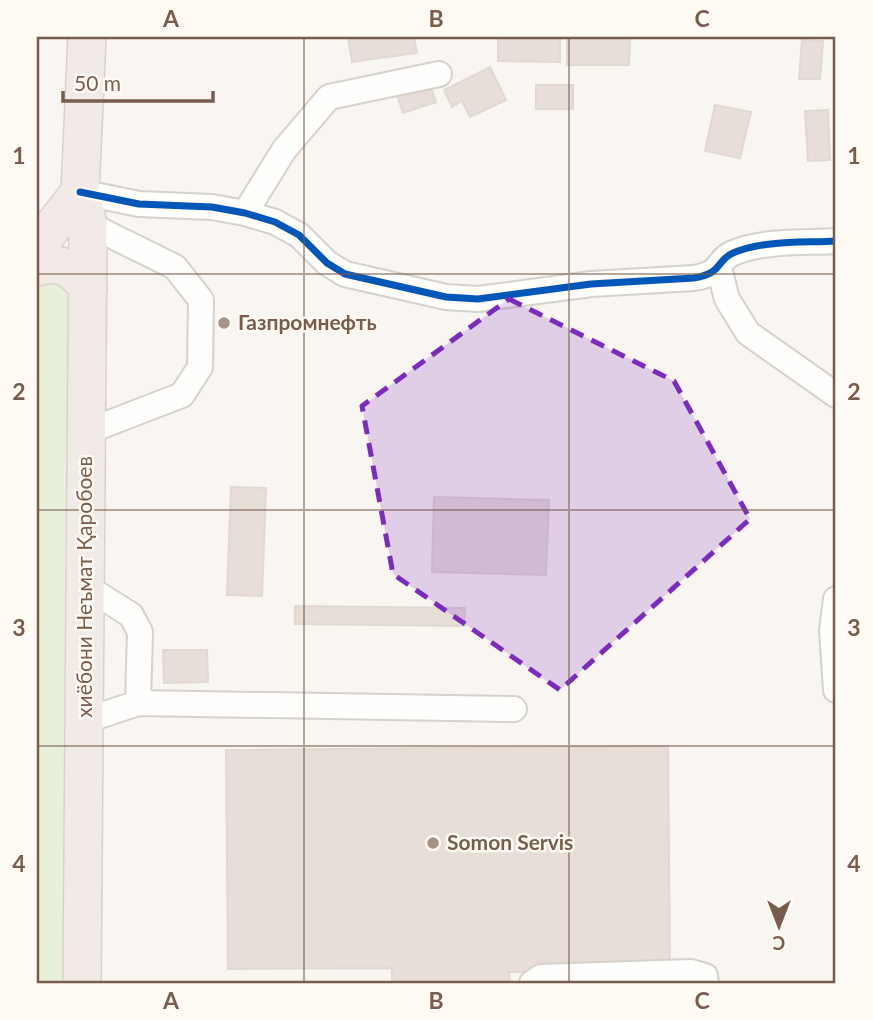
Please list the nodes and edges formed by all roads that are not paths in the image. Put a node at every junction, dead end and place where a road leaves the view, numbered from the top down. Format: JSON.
{"nodes":[{"id":1,"x":87,"y":37,"type":"edge"},
{"id":2,"x":439,"y":74,"type":"dead end"},
{"id":3,"x":84,"y":208,"type":"junction"},
{"id":4,"x":245,"y":213,"type":"junction"},
{"id":5,"x":40,"y":237,"type":"edge"},
{"id":6,"x":836,"y":241,"type":"edge"},
{"id":7,"x":37,"y":267,"type":"edge"},
{"id":8,"x":719,"y":268,"type":"junction"},
{"id":9,"x":88,"y":288,"type":"junction"},
{"id":10,"x":836,"y":395,"type":"edge"},
{"id":11,"x":86,"y":432,"type":"junction"},
{"id":12,"x":85,"y":586,"type":"junction"},
{"id":13,"x":836,"y":599,"type":"edge"},
{"id":14,"x":836,"y":690,"type":"edge"},
{"id":15,"x":138,"y":703,"type":"junction"},
{"id":16,"x":514,"y":709,"type":"dead end"},
{"id":17,"x":84,"y":721,"type":"junction"},
{"id":18,"x":82,"y":983,"type":"edge"},
{"id":19,"x":532,"y":983,"type":"edge"},
{"id":20,"x":706,"y":983,"type":"edge"}],
"edges":[{"from":1,"to":3,"type":"highway","name":"хиёбони Неъмат Қаробоев"},
{"from":2,"to":4,"type":"street"},
{"from":3,"to":4,"type":"street"},
{"from":3,"to":5,"type":"highway"},
{"from":3,"to":9,"type":"highway","name":"хиёбони Неъмат Қаробоев"},
{"from":3,"to":11,"type":"street"},
{"from":4,"to":8,"type":"street"},
{"from":6,"to":8,"type":"street"},
{"from":7,"to":9,"type":"highway"},
{"from":8,"to":10,"type":"street"},
{"from":9,"to":11,"type":"highway","name":"хиёбони Неъмат Қаробоев"},
{"from":11,"to":12,"type":"highway","name":"хиёбони Неъмат Қаробоев"},
{"from":12,"to":15,"type":"street"},
{"from":12,"to":17,"type":"highway","name":"хиёбони Неъмат Қаробоев"},
{"from":13,"to":14,"type":"street"},
{"from":15,"to":16,"type":"street"},
{"from":15,"to":17,"type":"street"},
{"from":17,"to":18,"type":"highway","name":"хиёбони Неъмат Қаробоев"},
{"from":19,"to":20,"type":"street"}]}
